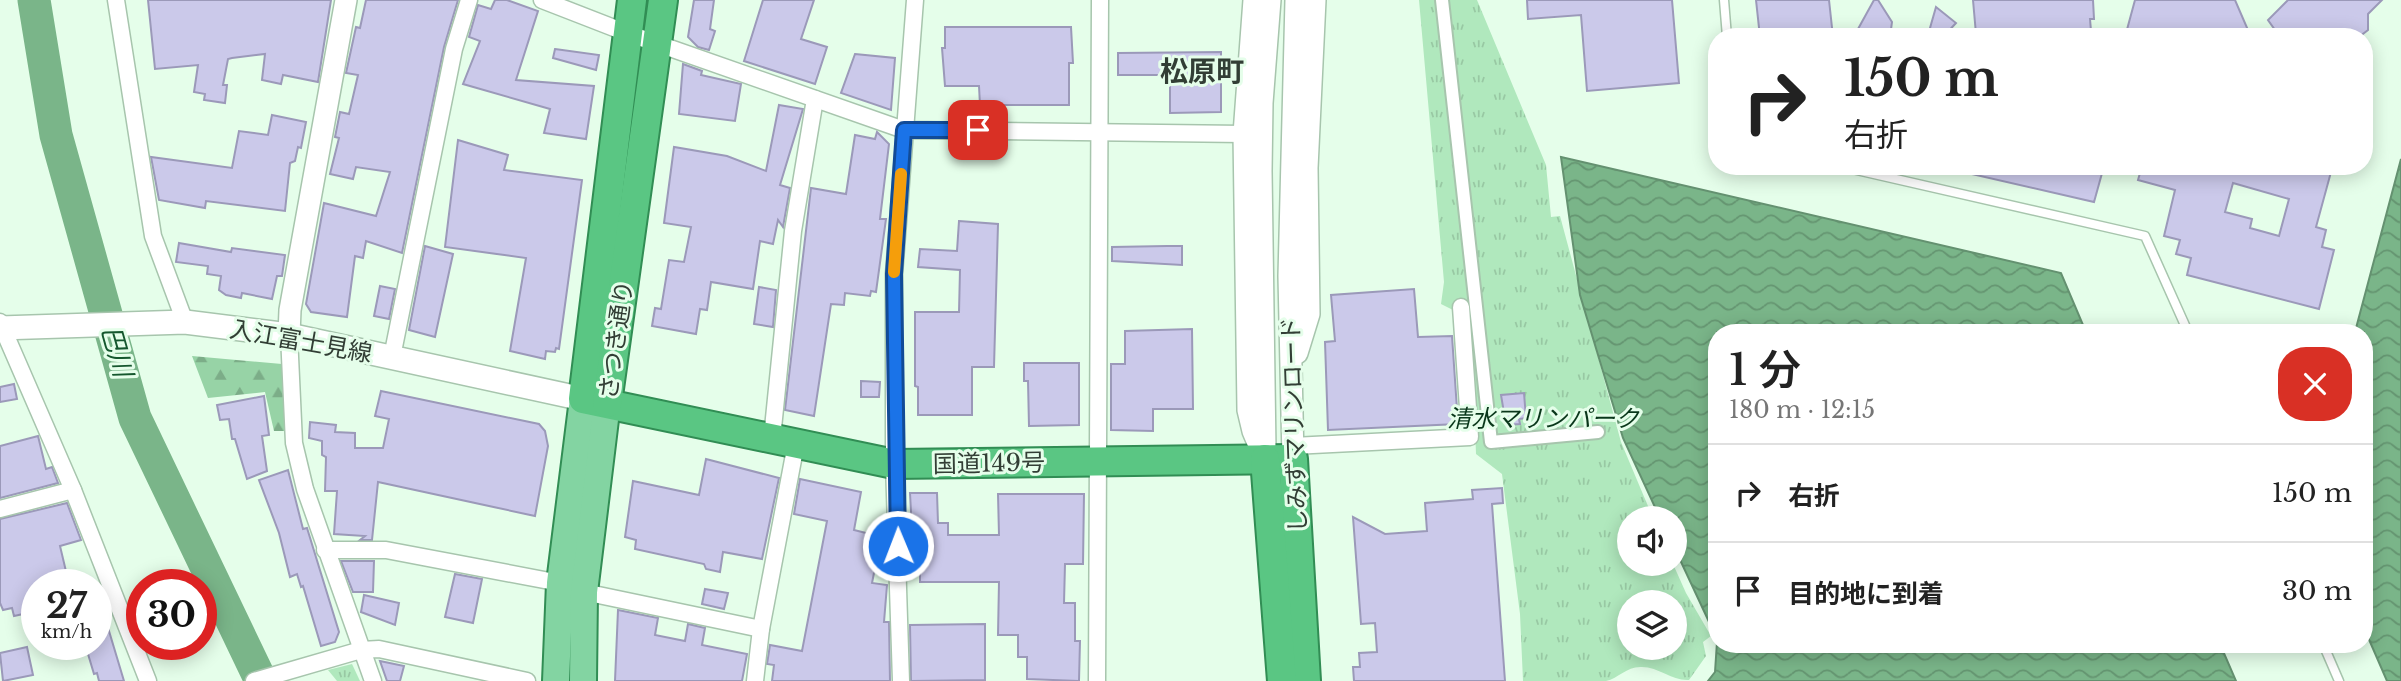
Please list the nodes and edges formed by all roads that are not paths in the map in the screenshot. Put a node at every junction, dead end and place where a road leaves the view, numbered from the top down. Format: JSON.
{"nodes":[{"id":1,"x":116,"y":0,"type":"edge"},
{"id":2,"x":346,"y":0,"type":"edge"},
{"id":3,"x":469,"y":0,"type":"edge"},
{"id":4,"x":542,"y":0,"type":"edge"},
{"id":5,"x":632,"y":0,"type":"edge"},
{"id":6,"x":663,"y":0,"type":"edge"},
{"id":7,"x":915,"y":0,"type":"edge"},
{"id":8,"x":1100,"y":0,"type":"edge"},
{"id":9,"x":1254,"y":0,"type":"edge"},
{"id":10,"x":1270,"y":0,"type":"edge"},
{"id":11,"x":1296,"y":0,"type":"edge"},
{"id":12,"x":1315,"y":0,"type":"edge"},
{"id":13,"x":1442,"y":0,"type":"edge"},
{"id":14,"x":1724,"y":0,"type":"edge"},
{"id":15,"x":1726,"y":28,"type":"edge"},
{"id":16,"x":627,"y":33,"type":"junction"},
{"id":17,"x":658,"y":44,"type":"junction"},
{"id":18,"x":815,"y":99,"type":"junction"},
{"id":19,"x":904,"y":130,"type":"junction"},
{"id":20,"x":1101,"y":131,"type":"junction"},
{"id":21,"x":1244,"y":134,"type":"junction"},
{"id":22,"x":1878,"y":175,"type":"edge"},
{"id":23,"x":1461,"y":307,"type":"dead end"},
{"id":24,"x":179,"y":322,"type":"junction"},
{"id":25,"x":2184,"y":324,"type":"edge"},
{"id":26,"x":4,"y":327,"type":"edge"},
{"id":27,"x":289,"y":335,"type":"junction"},
{"id":28,"x":392,"y":357,"type":"junction"},
{"id":29,"x":1292,"y":370,"type":"junction"},
{"id":30,"x":595,"y":401,"type":"junction"},
{"id":31,"x":1598,"y":432,"type":"dead end"},
{"id":32,"x":784,"y":441,"type":"junction"},
{"id":33,"x":1293,"y":452,"type":"junction"},
{"id":34,"x":1265,"y":459,"type":"junction"},
{"id":35,"x":1098,"y":461,"type":"junction"},
{"id":36,"x":894,"y":464,"type":"junction"},
{"id":37,"x":73,"y":490,"type":"junction"},
{"id":38,"x":0,"y":509,"type":"edge"},
{"id":39,"x":325,"y":550,"type":"junction"},
{"id":40,"x":572,"y":588,"type":"junction"},
{"id":41,"x":761,"y":629,"type":"junction"},
{"id":42,"x":361,"y":650,"type":"junction"},
{"id":43,"x":2327,"y":653,"type":"edge"},
{"id":44,"x":148,"y":681,"type":"edge"},
{"id":45,"x":254,"y":681,"type":"edge"},
{"id":46,"x":373,"y":681,"type":"edge"},
{"id":47,"x":527,"y":681,"type":"edge"},
{"id":48,"x":556,"y":681,"type":"edge"},
{"id":49,"x":583,"y":681,"type":"edge"},
{"id":50,"x":755,"y":681,"type":"edge"},
{"id":51,"x":901,"y":681,"type":"edge"},
{"id":52,"x":1097,"y":681,"type":"edge"},
{"id":53,"x":1282,"y":681,"type":"edge"},
{"id":54,"x":1306,"y":681,"type":"edge"},
{"id":55,"x":2339,"y":681,"type":"edge"}],
"edges":[{"from":1,"to":24,"type":"street"},
{"from":2,"to":27,"type":"street"},
{"from":3,"to":28,"type":"street"},
{"from":4,"to":16,"type":"street"},
{"from":5,"to":16,"type":"highway","name":"さつき通り"},
{"from":6,"to":17,"type":"highway","name":"さつき通り"},
{"from":7,"to":19,"type":"street"},
{"from":8,"to":20,"type":"street"},
{"from":9,"to":21,"type":"street"},
{"from":10,"to":34,"type":"street","name":"しみずマリンロード"},
{"from":11,"to":29,"type":"street","name":"しみずマリンロード"},
{"from":12,"to":29,"type":"street"},
{"from":13,"to":31,"type":"street"},
{"from":14,"to":15,"type":"lane"},
{"from":16,"to":17,"type":"street"},
{"from":16,"to":30,"type":"highway","name":"さつき通り"},
{"from":17,"to":18,"type":"street"},
{"from":17,"to":30,"type":"highway","name":"さつき通り"},
{"from":18,"to":19,"type":"street"},
{"from":18,"to":32,"type":"street"},
{"from":19,"to":20,"type":"street"},
{"from":19,"to":36,"type":"street"},
{"from":20,"to":21,"type":"street"},
{"from":20,"to":35,"type":"street"},
{"from":21,"to":34,"type":"street"},
{"from":22,"to":25,"type":"lane"},
{"from":23,"to":33,"type":"street"},
{"from":24,"to":26,"type":"main road","name":"入江富士見線"},
{"from":24,"to":27,"type":"main road","name":"入江富士見線"},
{"from":26,"to":37,"type":"street"},
{"from":27,"to":28,"type":"main road","name":"入江富士見線"},
{"from":27,"to":39,"type":"street"},
{"from":28,"to":30,"type":"main road","name":"入江富士見線"},
{"from":29,"to":33,"type":"street","name":"しみずマリンロード"},
{"from":30,"to":32,"type":"highway","name":"国道149号"},
{"from":30,"to":40,"type":"main road","name":"さつき通り"},
{"from":32,"to":36,"type":"highway","name":"国道149号"},
{"from":32,"to":41,"type":"street"},
{"from":33,"to":34,"type":"highway","name":"国道149号"},
{"from":33,"to":54,"type":"highway","name":"しみずマリンロード"},
{"from":34,"to":35,"type":"highway","name":"国道149号"},
{"from":34,"to":53,"type":"highway"},
{"from":35,"to":36,"type":"highway","name":"国道149号"},
{"from":35,"to":52,"type":"street"},
{"from":36,"to":51,"type":"street"},
{"from":37,"to":38,"type":"street"},
{"from":37,"to":44,"type":"street"},
{"from":39,"to":40,"type":"street"},
{"from":39,"to":42,"type":"street"},
{"from":40,"to":41,"type":"street"},
{"from":40,"to":48,"type":"main road","name":"さつき通り"},
{"from":40,"to":49,"type":"main road","name":"さつき通り"},
{"from":41,"to":50,"type":"street"},
{"from":42,"to":45,"type":"street"},
{"from":42,"to":46,"type":"street"},
{"from":42,"to":47,"type":"street"},
{"from":43,"to":55,"type":"lane"}]}
